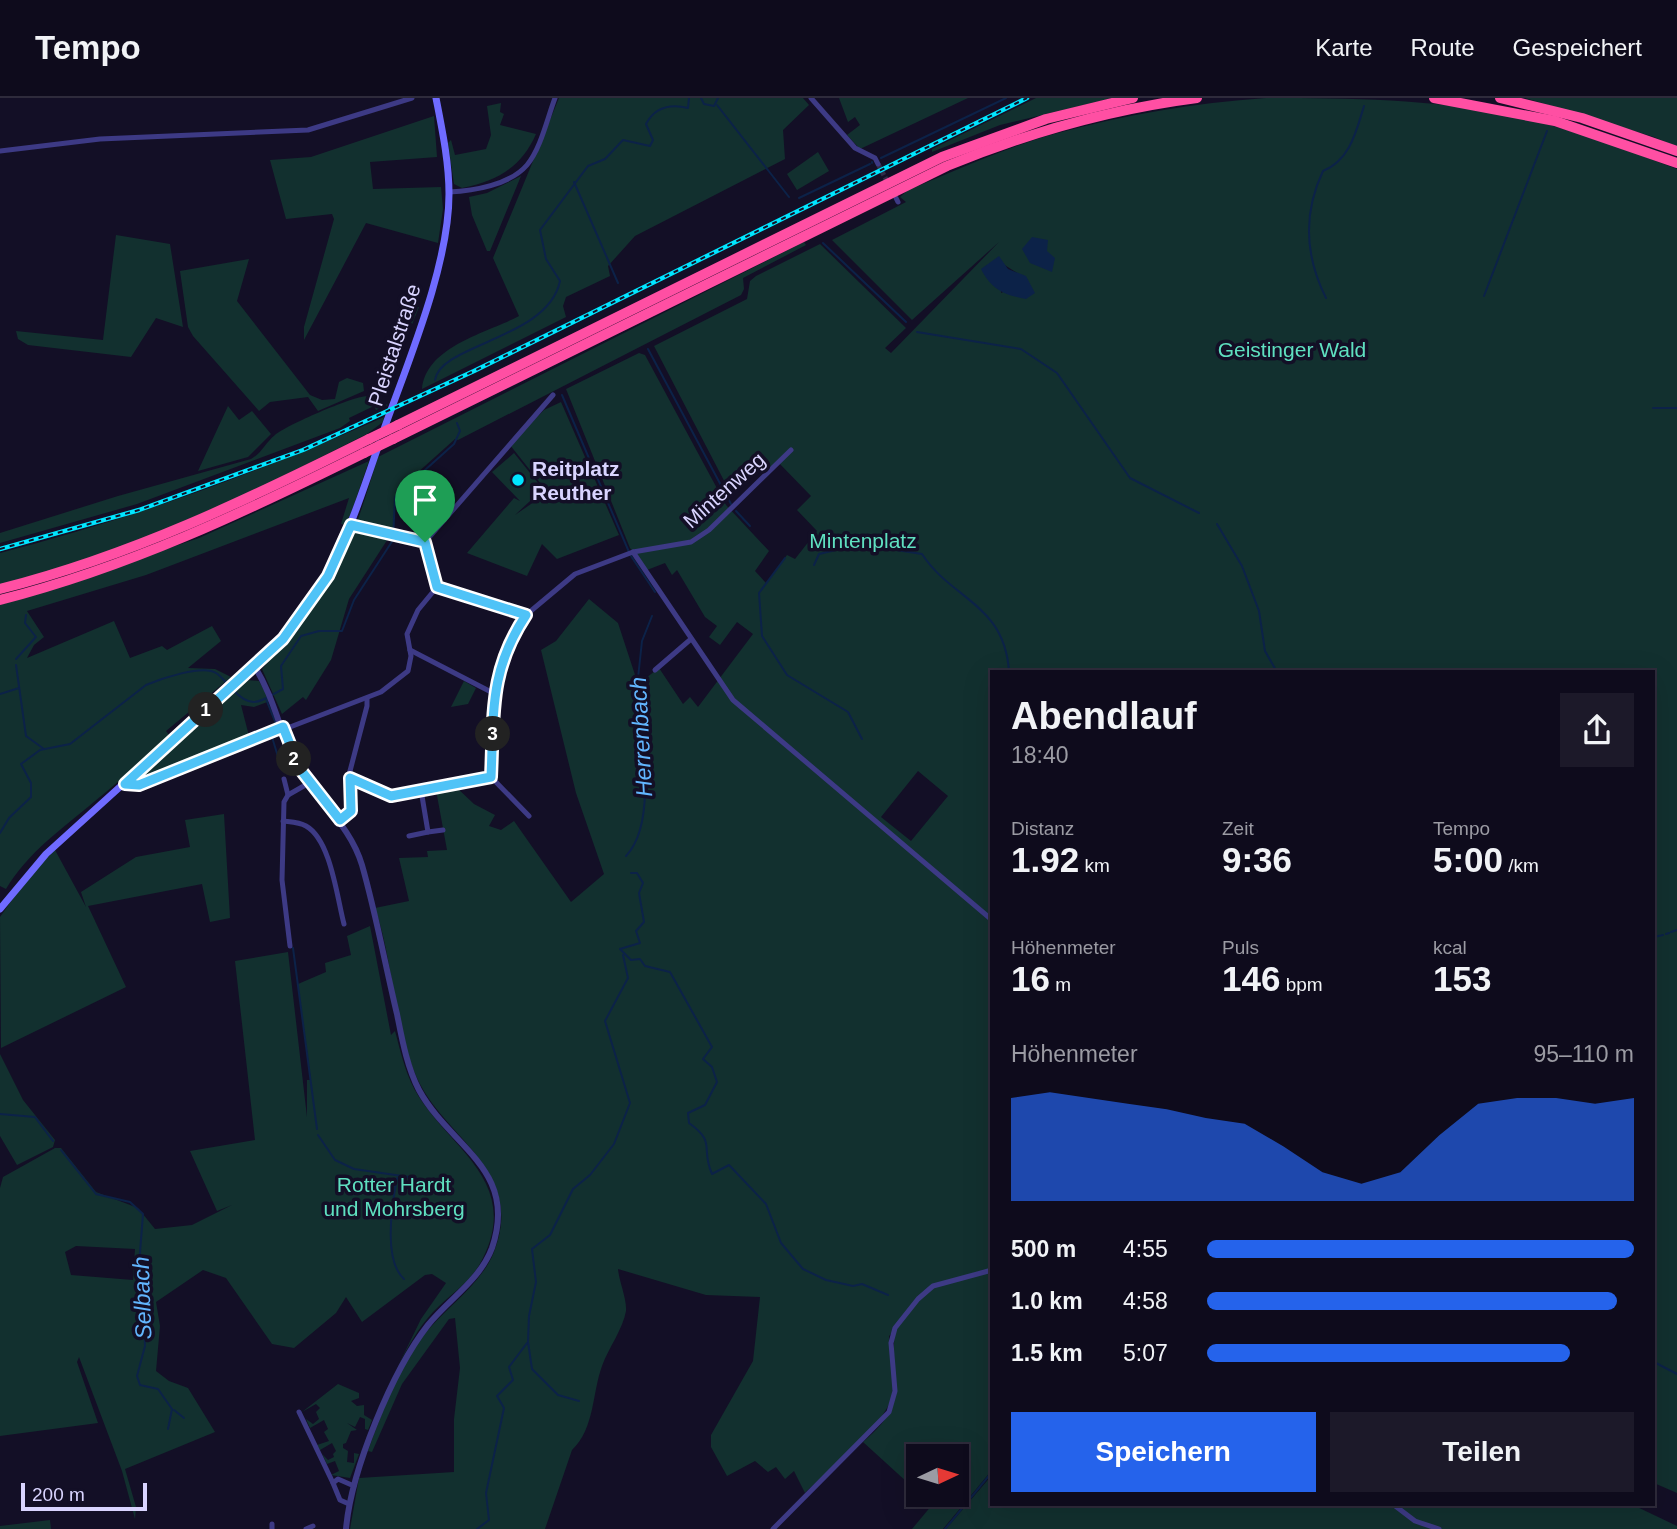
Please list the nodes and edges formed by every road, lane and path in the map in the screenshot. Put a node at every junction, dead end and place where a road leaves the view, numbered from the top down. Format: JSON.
{"nodes":[{"id":1,"x":412,"y":98,"type":"edge"},
{"id":2,"x":436,"y":98,"type":"edge"},
{"id":3,"x":555,"y":98,"type":"edge"},
{"id":4,"x":811,"y":98,"type":"edge"},
{"id":5,"x":1133,"y":98,"type":"edge"},
{"id":6,"x":1197,"y":98,"type":"edge"},
{"id":7,"x":1434,"y":98,"type":"edge"},
{"id":8,"x":1500,"y":98,"type":"edge"},
{"id":9,"x":0,"y":151,"type":"edge"},
{"id":10,"x":1677,"y":152,"type":"edge"},
{"id":11,"x":876,"y":161,"type":"tunnel mouth"},
{"id":12,"x":1677,"y":163,"type":"edge"},
{"id":13,"x":449,"y":192,"type":"junction"},
{"id":14,"x":553,"y":395,"type":"dead end"},
{"id":15,"x":791,"y":450,"type":"dead end"},
{"id":16,"x":351,"y":525,"type":"junction"},
{"id":17,"x":425,"y":542,"type":"junction"},
{"id":18,"x":633,"y":552,"type":"junction"},
{"id":19,"x":437,"y":587,"type":"junction"},
{"id":20,"x":0,"y":589,"type":"edge"},
{"id":21,"x":0,"y":600,"type":"edge"},
{"id":22,"x":526,"y":615,"type":"junction"},
{"id":23,"x":691,"y":639,"type":"junction"},
{"id":24,"x":410,"y":650,"type":"junction"},
{"id":25,"x":255,"y":667,"type":"junction"},
{"id":26,"x":655,"y":670,"type":"dead end"},
{"id":27,"x":495,"y":694,"type":"junction"},
{"id":28,"x":367,"y":698,"type":"junction"},
{"id":29,"x":283,"y":727,"type":"junction"},
{"id":30,"x":491,"y":777,"type":"junction"},
{"id":31,"x":350,"y":778,"type":"junction"},
{"id":32,"x":284,"y":779,"type":"dead end"},
{"id":33,"x":309,"y":783,"type":"junction"},
{"id":34,"x":125,"y":784,"type":"junction"},
{"id":35,"x":421,"y":790,"type":"junction"},
{"id":36,"x":288,"y":795,"type":"junction"},
{"id":37,"x":528,"y":816,"type":"dead end"},
{"id":38,"x":340,"y":820,"type":"junction"},
{"id":39,"x":283,"y":821,"type":"junction"},
{"id":40,"x":443,"y":830,"type":"dead end"},
{"id":41,"x":428,"y":832,"type":"junction"},
{"id":42,"x":409,"y":836,"type":"dead end"},
{"id":43,"x":0,"y":907,"type":"edge"},
{"id":44,"x":990,"y":918,"type":"edge"},
{"id":45,"x":344,"y":924,"type":"dead end"},
{"id":46,"x":290,"y":946,"type":"dead end"},
{"id":47,"x":990,"y":1271,"type":"edge"},
{"id":48,"x":299,"y":1412,"type":"dead end"},
{"id":49,"x":333,"y":1483,"type":"junction"},
{"id":50,"x":354,"y":1486,"type":"junction"},
{"id":51,"x":349,"y":1504,"type":"junction"},
{"id":52,"x":1395,"y":1506,"type":"edge"},
{"id":53,"x":313,"y":1526,"type":"dead end"},
{"id":54,"x":306,"y":1529,"type":"edge"},
{"id":55,"x":346,"y":1529,"type":"edge"},
{"id":56,"x":773,"y":1529,"type":"edge"},
{"id":57,"x":1439,"y":1529,"type":"edge"}],
"edges":[{"from":1,"to":9,"type":"street"},
{"from":2,"to":13,"type":"main road","name":"Pleistalstraße"},
{"from":3,"to":13,"type":"street"},
{"from":4,"to":11,"type":"street"},
{"from":5,"to":20,"type":"highway","bridge":true},
{"from":6,"to":21,"type":"highway","bridge":true},
{"from":7,"to":12,"type":"highway"},
{"from":8,"to":10,"type":"highway"},
{"from":13,"to":16,"type":"main road","name":"Pleistalstraße"},
{"from":14,"to":17,"type":"street"},
{"from":15,"to":18,"type":"street","name":"Mintenweg"},
{"from":16,"to":17,"type":"street"},
{"from":16,"to":25,"type":"main road","name":"Pleistalstraße"},
{"from":17,"to":19,"type":"street"},
{"from":18,"to":22,"type":"street","name":"Mintenweg"},
{"from":18,"to":23,"type":"street"},
{"from":19,"to":22,"type":"street"},
{"from":19,"to":24,"type":"street"},
{"from":22,"to":27,"type":"street","name":"Mintenweg"},
{"from":23,"to":26,"type":"street"},
{"from":23,"to":44,"type":"street"},
{"from":24,"to":27,"type":"street"},
{"from":24,"to":28,"type":"street"},
{"from":25,"to":29,"type":"street"},
{"from":25,"to":34,"type":"main road","name":"Pleistalstraße"},
{"from":27,"to":30,"type":"street","name":"Mintenweg"},
{"from":28,"to":29,"type":"street"},
{"from":28,"to":31,"type":"street"},
{"from":29,"to":33,"type":"street"},
{"from":29,"to":34,"type":"street"},
{"from":30,"to":35,"type":"street"},
{"from":30,"to":37,"type":"street"},
{"from":31,"to":35,"type":"street"},
{"from":31,"to":38,"type":"street"},
{"from":32,"to":36,"type":"street"},
{"from":33,"to":36,"type":"street"},
{"from":33,"to":38,"type":"street"},
{"from":34,"to":43,"type":"main road","name":"Pleistalstraße"},
{"from":35,"to":41,"type":"street"},
{"from":36,"to":39,"type":"street"},
{"from":38,"to":50,"type":"street"},
{"from":39,"to":45,"type":"street"},
{"from":39,"to":46,"type":"street"},
{"from":40,"to":41,"type":"street"},
{"from":41,"to":42,"type":"street"},
{"from":47,"to":56,"type":"street"},
{"from":48,"to":49,"type":"street"},
{"from":49,"to":50,"type":"street"},
{"from":49,"to":51,"type":"street"},
{"from":50,"to":51,"type":"street"},
{"from":51,"to":55,"type":"street"},
{"from":52,"to":57,"type":"street"},
{"from":53,"to":54,"type":"street"}]}
